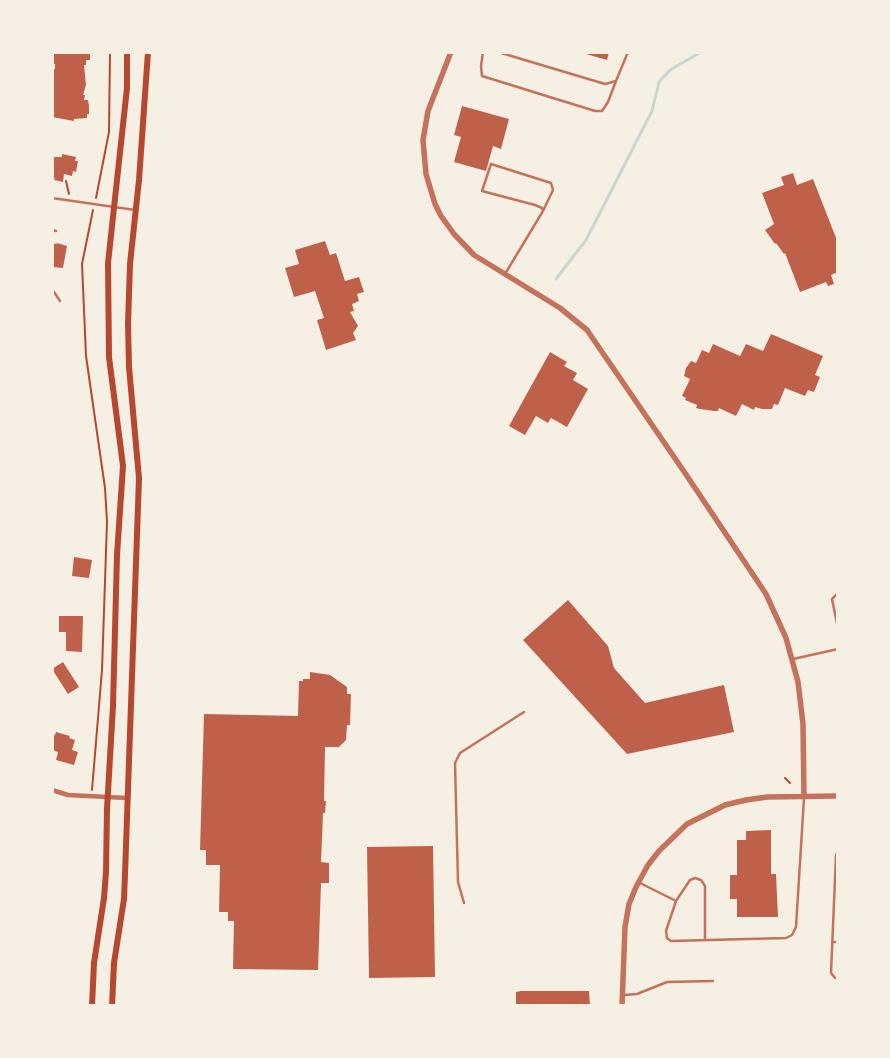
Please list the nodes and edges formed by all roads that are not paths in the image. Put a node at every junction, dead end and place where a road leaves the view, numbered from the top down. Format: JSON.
{"nodes":[{"id":1,"x":127,"y":52,"type":"edge"},
{"id":2,"x":148,"y":52,"type":"edge"},
{"id":3,"x":451,"y":52,"type":"edge"},
{"id":4,"x":483,"y":52,"type":"edge"},
{"id":5,"x":498,"y":52,"type":"edge"},
{"id":6,"x":628,"y":52,"type":"edge"},
{"id":7,"x":616,"y":81,"type":"junction"},
{"id":8,"x":52,"y":198,"type":"edge"},
{"id":9,"x":115,"y":208,"type":"junction"},
{"id":10,"x":135,"y":210,"type":"junction"},
{"id":11,"x":543,"y":211,"type":"junction"},
{"id":12,"x":504,"y":275,"type":"junction"},
{"id":13,"x":52,"y":289,"type":"edge"},
{"id":14,"x":60,"y":301,"type":"dead end"},
{"id":15,"x":838,"y":593,"type":"edge"},
{"id":16,"x":838,"y":628,"type":"edge"},
{"id":17,"x":838,"y":649,"type":"edge"},
{"id":18,"x":793,"y":659,"type":"junction"},
{"id":19,"x":524,"y":712,"type":"dead end"},
{"id":20,"x":52,"y":790,"type":"edge"},
{"id":21,"x":804,"y":796,"type":"junction"},
{"id":22,"x":838,"y":796,"type":"edge"},
{"id":23,"x":107,"y":797,"type":"junction"},
{"id":24,"x":127,"y":798,"type":"junction"},
{"id":25,"x":838,"y":849,"type":"edge"},
{"id":26,"x":638,"y":882,"type":"junction"},
{"id":27,"x":676,"y":901,"type":"junction"},
{"id":28,"x":464,"y":903,"type":"dead end"},
{"id":29,"x":836,"y":912,"type":"edge"},
{"id":30,"x":705,"y":940,"type":"junction"},
{"id":31,"x":832,"y":942,"type":"junction"},
{"id":32,"x":838,"y":942,"type":"edge"},
{"id":33,"x":838,"y":978,"type":"edge"},
{"id":34,"x":713,"y":981,"type":"dead end"},
{"id":35,"x":622,"y":995,"type":"junction"},
{"id":36,"x":92,"y":1006,"type":"edge"},
{"id":37,"x":112,"y":1006,"type":"edge"},
{"id":38,"x":622,"y":1006,"type":"edge"}],
"edges":[{"from":1,"to":9,"type":"main road"},
{"from":2,"to":10,"type":"main road"},
{"from":3,"to":12,"type":"street"},
{"from":4,"to":7,"type":"lane"},
{"from":5,"to":7,"type":"lane"},
{"from":6,"to":7,"type":"lane"},
{"from":8,"to":9,"type":"lane"},
{"from":9,"to":10,"type":"lane"},
{"from":9,"to":23,"type":"main road"},
{"from":10,"to":24,"type":"main road"},
{"from":11,"to":11,"type":"lane"},
{"from":11,"to":12,"type":"lane"},
{"from":12,"to":18,"type":"street"},
{"from":13,"to":14,"type":"lane"},
{"from":15,"to":16,"type":"lane"},
{"from":17,"to":18,"type":"lane"},
{"from":18,"to":21,"type":"street"},
{"from":19,"to":28,"type":"lane"},
{"from":20,"to":23,"type":"street"},
{"from":21,"to":22,"type":"street"},
{"from":21,"to":26,"type":"street"},
{"from":21,"to":30,"type":"lane"},
{"from":23,"to":24,"type":"street"},
{"from":23,"to":36,"type":"main road"},
{"from":24,"to":37,"type":"main road"},
{"from":25,"to":29,"type":"lane"},
{"from":26,"to":27,"type":"lane"},
{"from":26,"to":35,"type":"street"},
{"from":27,"to":30,"type":"lane"},
{"from":27,"to":30,"type":"lane"},
{"from":29,"to":31,"type":"lane"},
{"from":31,"to":32,"type":"lane"},
{"from":31,"to":33,"type":"lane"},
{"from":34,"to":35,"type":"lane"},
{"from":35,"to":38,"type":"street"}]}
